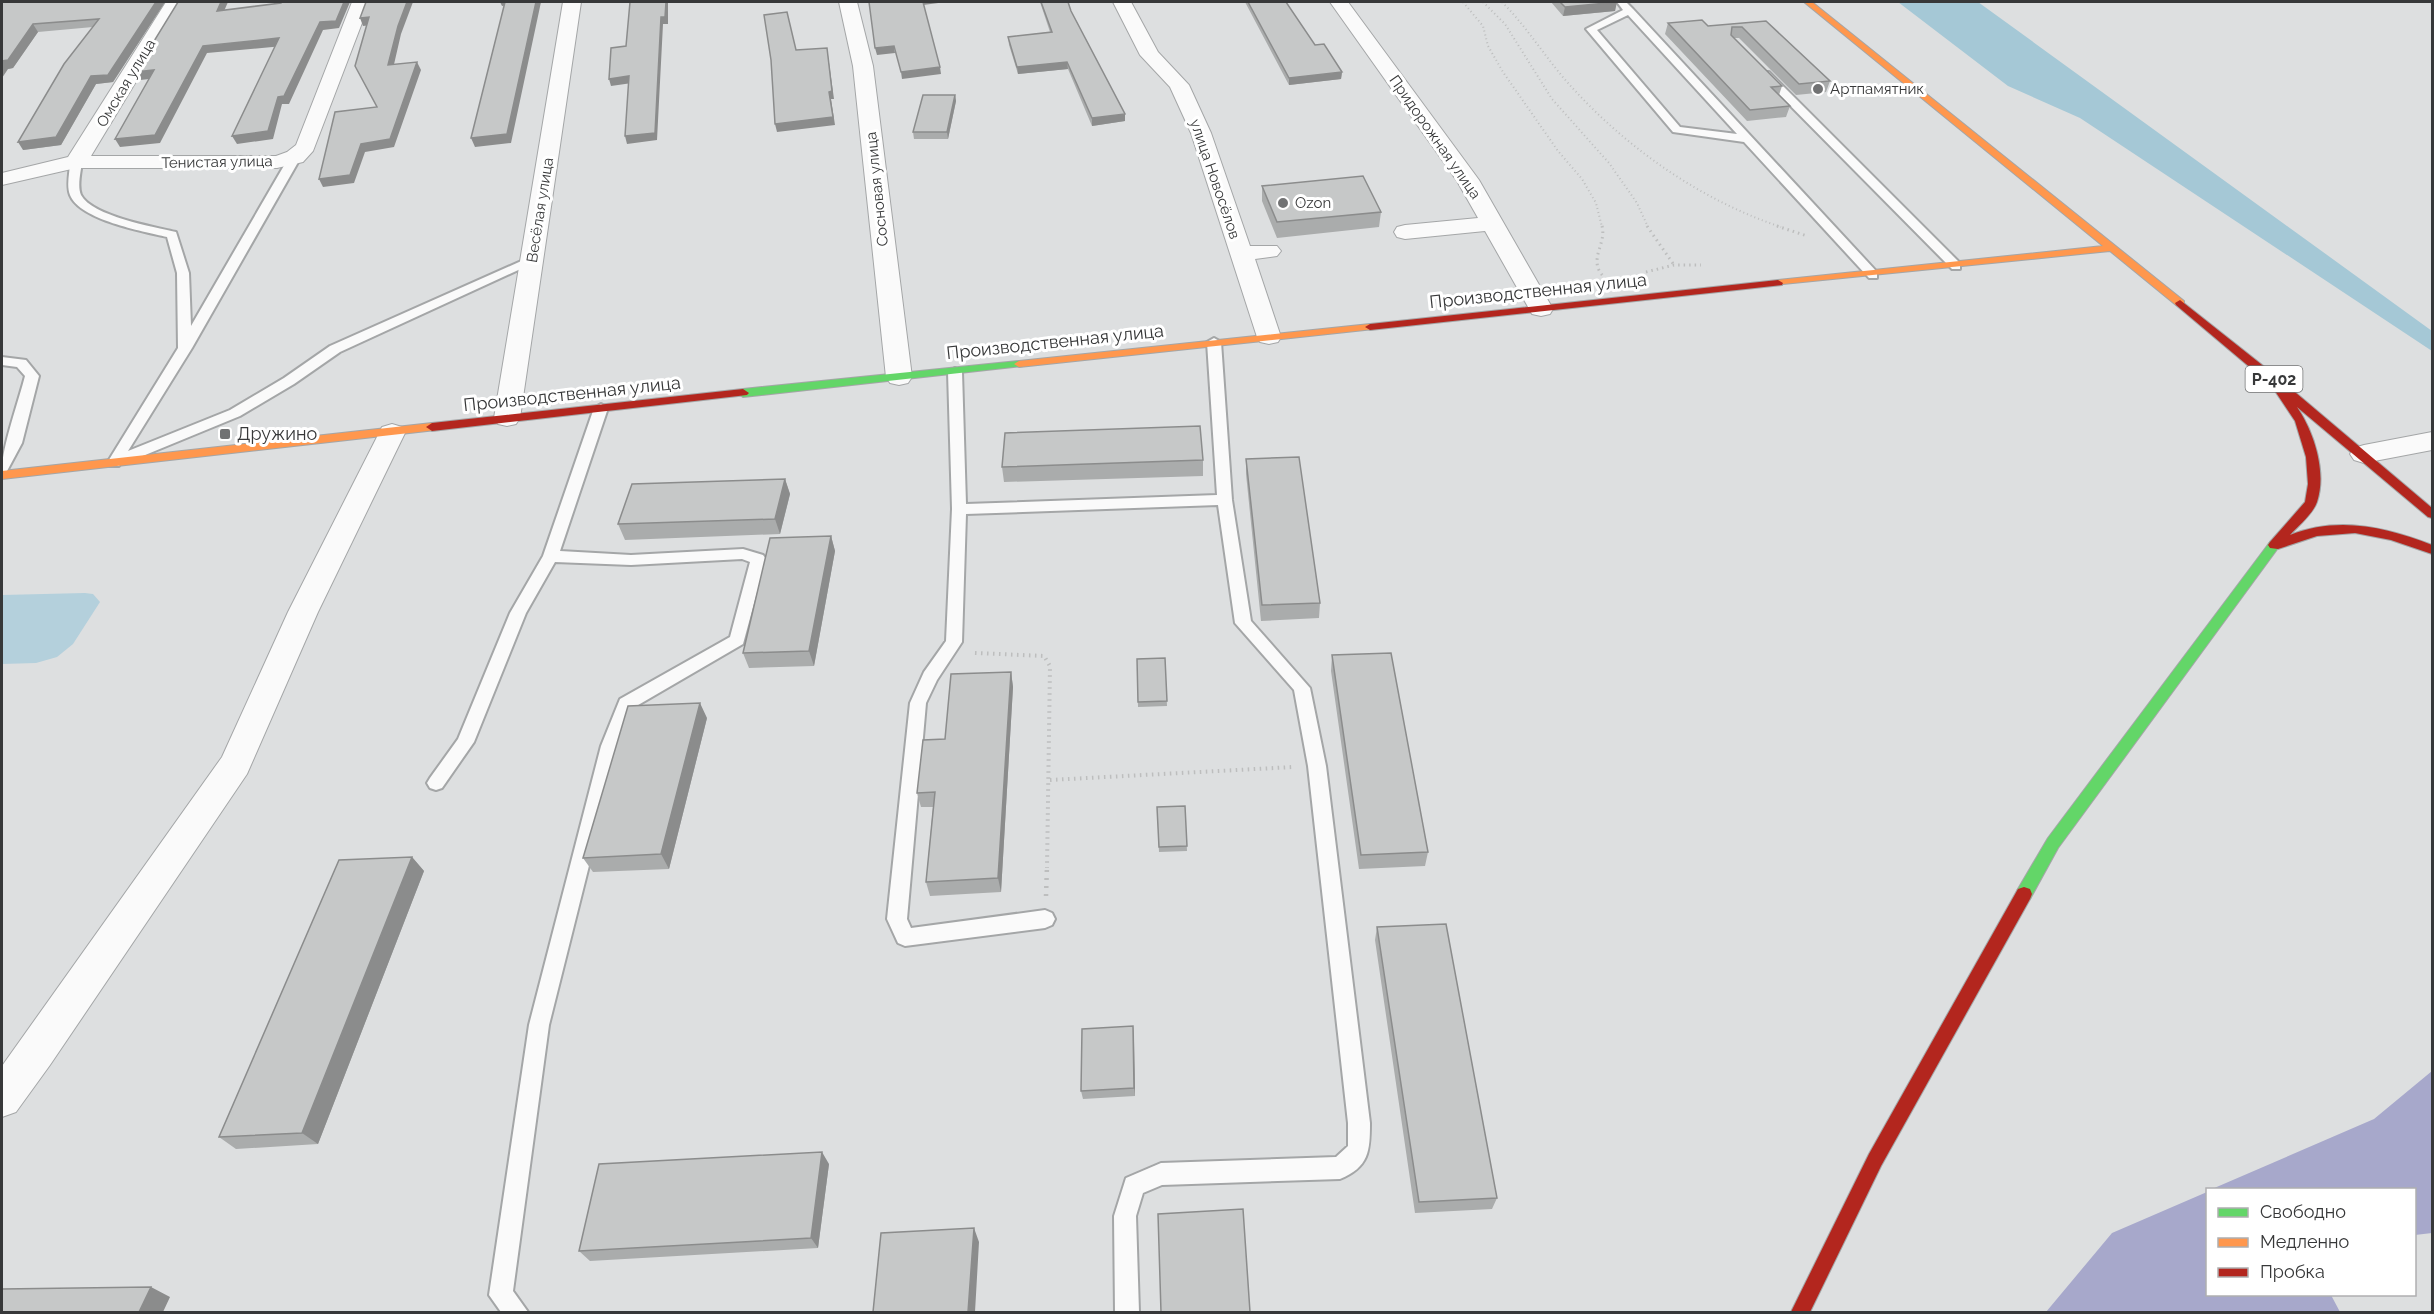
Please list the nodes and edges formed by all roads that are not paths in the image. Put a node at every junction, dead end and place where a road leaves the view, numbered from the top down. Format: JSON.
{"nodes":[{"id":1,"x":175,"y":2,"type":"edge"},
{"id":2,"x":362,"y":2,"type":"edge"},
{"id":3,"x":572,"y":2,"type":"edge"},
{"id":4,"x":848,"y":2,"type":"edge"},
{"id":5,"x":1122,"y":2,"type":"edge"},
{"id":6,"x":1339,"y":2,"type":"edge"},
{"id":7,"x":1621,"y":2,"type":"edge"},
{"id":8,"x":1808,"y":2,"type":"edge"},
{"id":9,"x":1630,"y":11,"type":"junction"},
{"id":10,"x":1757,"y":66,"type":"edge"},
{"id":11,"x":1747,"y":139,"type":"junction"},
{"id":12,"x":295,"y":157,"type":"junction"},
{"id":13,"x":76,"y":162,"type":"junction"},
{"id":14,"x":2,"y":179,"type":"edge"},
{"id":15,"x":1492,"y":223,"type":"junction"},
{"id":16,"x":1405,"y":232,"type":"dead end"},
{"id":17,"x":2113,"y":248,"type":"junction"},
{"id":18,"x":1269,"y":251,"type":"dead end"},
{"id":19,"x":1242,"y":254,"type":"junction"},
{"id":20,"x":532,"y":261,"type":"junction"},
{"id":21,"x":1956,"y":266,"type":"junction"},
{"id":22,"x":1873,"y":275,"type":"junction"},
{"id":23,"x":1540,"y":309,"type":"junction"},
{"id":24,"x":1269,"y":337,"type":"junction"},
{"id":25,"x":1214,"y":342,"type":"junction"},
{"id":26,"x":185,"y":348,"type":"junction"},
{"id":27,"x":2,"y":361,"type":"edge"},
{"id":28,"x":955,"y":372,"type":"junction"},
{"id":29,"x":899,"y":377,"type":"junction"},
{"id":30,"x":2272,"y":378,"type":"junction"},
{"id":31,"x":601,"y":408,"type":"junction"},
{"id":32,"x":507,"y":418,"type":"junction"},
{"id":33,"x":392,"y":433,"type":"junction"},
{"id":34,"x":2433,"y":441,"type":"edge"},
{"id":35,"x":2364,"y":454,"type":"junction"},
{"id":36,"x":114,"y":463,"type":"junction"},
{"id":37,"x":2,"y":468,"type":"edge"},
{"id":38,"x":2,"y":475,"type":"edge"},
{"id":39,"x":1225,"y":500,"type":"junction"},
{"id":40,"x":959,"y":509,"type":"junction"},
{"id":41,"x":2433,"y":514,"type":"edge"},
{"id":42,"x":2271,"y":549,"type":"junction"},
{"id":43,"x":2433,"y":550,"type":"edge"},
{"id":44,"x":551,"y":556,"type":"junction"},
{"id":45,"x":436,"y":783,"type":"dead end"},
{"id":46,"x":1045,"y":919,"type":"road end"},
{"id":47,"x":2,"y":1098,"type":"edge"},
{"id":48,"x":516,"y":1312,"type":"edge"},
{"id":49,"x":1127,"y":1312,"type":"edge"},
{"id":50,"x":1800,"y":1312,"type":"edge"}],
"edges":[{"from":1,"to":13,"type":"street","name":"Омская улица"},
{"from":2,"to":12,"type":"street","name":"Тенистая улица"},
{"from":3,"to":20,"type":"street","name":"Весёлая улица"},
{"from":4,"to":29,"type":"street","name":"Сосновая улица"},
{"from":5,"to":19,"type":"street","name":"улица Новосёлов"},
{"from":6,"to":15,"type":"street","name":"Придорожная улица"},
{"from":7,"to":9,"type":"lane"},
{"from":8,"to":17,"type":"street","number":"Р-402"},
{"from":9,"to":11,"type":"lane"},
{"from":9,"to":11,"type":"lane"},
{"from":10,"to":21,"type":"lane"},
{"from":11,"to":22,"type":"lane"},
{"from":12,"to":13,"type":"street","name":"Тенистая улица"},
{"from":12,"to":26,"type":"lane"},
{"from":13,"to":14,"type":"street","name":"Тенистая улица"},
{"from":13,"to":26,"type":"lane"},
{"from":15,"to":16,"type":"street"},
{"from":15,"to":23,"type":"street","name":"Придорожная улица"},
{"from":17,"to":21,"type":"street","name":"Производственная улица"},
{"from":17,"to":30,"type":"street","number":"Р-402"},
{"from":18,"to":19,"type":"street"},
{"from":19,"to":24,"type":"street","name":"улица Новосёлов"},
{"from":20,"to":32,"type":"street","name":"Весёлая улица"},
{"from":20,"to":36,"type":"lane"},
{"from":21,"to":22,"type":"street","name":"Производственная улица"},
{"from":22,"to":23,"type":"street","name":"Производственная улица"},
{"from":23,"to":24,"type":"street","name":"Производственная улица"},
{"from":24,"to":25,"type":"street","name":"Производственная улица"},
{"from":25,"to":28,"type":"street","name":"Производственная улица"},
{"from":25,"to":39,"type":"lane"},
{"from":26,"to":36,"type":"lane"},
{"from":27,"to":37,"type":"lane"},
{"from":28,"to":29,"type":"street","name":"Производственная улица"},
{"from":28,"to":40,"type":"lane"},
{"from":29,"to":31,"type":"street","name":"Производственная улица"},
{"from":30,"to":35,"type":"street","number":"Р-402"},
{"from":30,"to":42,"type":"street"},
{"from":31,"to":32,"type":"street","name":"Производственная улица"},
{"from":31,"to":44,"type":"lane"},
{"from":32,"to":33,"type":"street","name":"Производственная улица"},
{"from":33,"to":36,"type":"street","name":"Производственная улица"},
{"from":33,"to":47,"type":"street"},
{"from":34,"to":35,"type":"street"},
{"from":35,"to":41,"type":"street","number":"Р-402"},
{"from":36,"to":38,"type":"street","name":"Производственная улица"},
{"from":39,"to":40,"type":"lane"},
{"from":39,"to":49,"type":"lane"},
{"from":40,"to":46,"type":"lane"},
{"from":42,"to":43,"type":"street"},
{"from":42,"to":50,"type":"street"},
{"from":44,"to":45,"type":"lane"},
{"from":44,"to":48,"type":"lane"}]}
